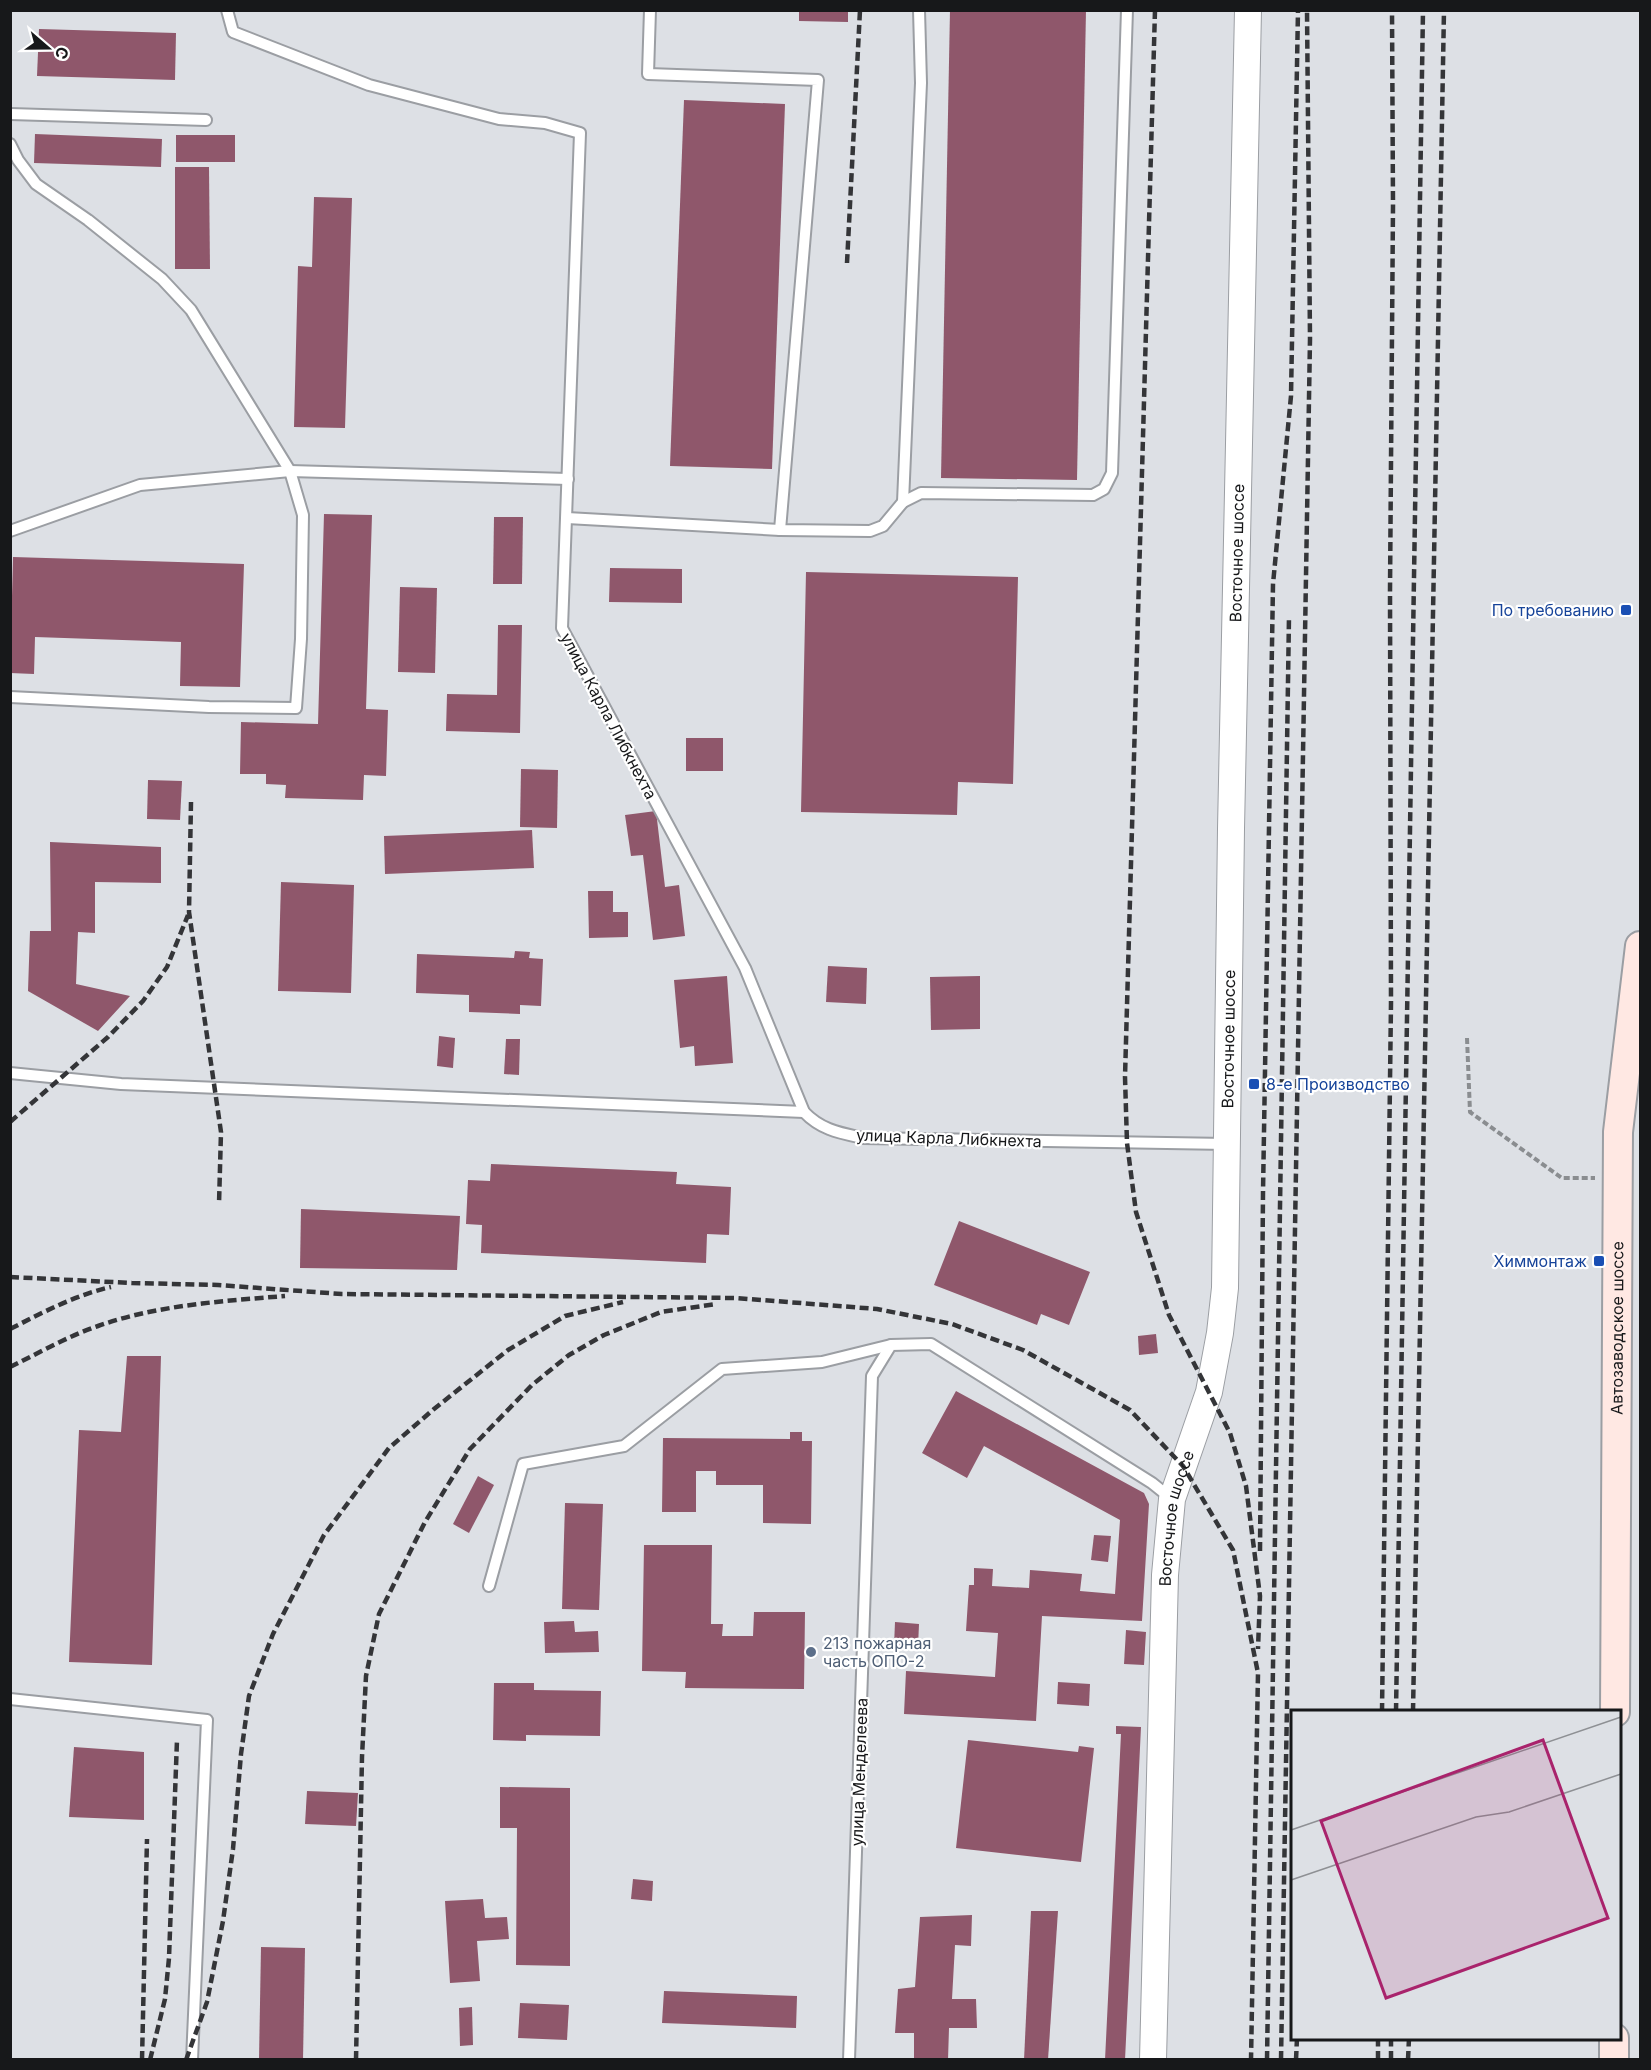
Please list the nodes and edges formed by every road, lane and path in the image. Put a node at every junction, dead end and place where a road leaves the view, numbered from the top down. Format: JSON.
{"nodes":[{"id":1,"x":226,"y":10,"type":"edge"},
{"id":2,"x":650,"y":10,"type":"edge"},
{"id":3,"x":919,"y":10,"type":"edge"},
{"id":4,"x":1126,"y":10,"type":"edge"},
{"id":5,"x":1248,"y":10,"type":"edge"},
{"id":6,"x":10,"y":114,"type":"edge"},
{"id":7,"x":206,"y":120,"type":"dead end"},
{"id":8,"x":10,"y":144,"type":"edge"},
{"id":9,"x":290,"y":471,"type":"junction"},
{"id":10,"x":568,"y":479,"type":"junction"},
{"id":11,"x":903,"y":502,"type":"junction"},
{"id":12,"x":567,"y":518,"type":"junction"},
{"id":13,"x":780,"y":530,"type":"junction"},
{"id":14,"x":10,"y":531,"type":"edge"},
{"id":15,"x":10,"y":697,"type":"edge"},
{"id":16,"x":1641,"y":946,"type":"edge"},
{"id":17,"x":1467,"y":1038,"type":"dead end"},
{"id":18,"x":10,"y":1073,"type":"edge"},
{"id":19,"x":804,"y":1112,"type":"junction"},
{"id":20,"x":1227,"y":1144,"type":"junction"},
{"id":21,"x":1617,"y":1178,"type":"junction"},
{"id":22,"x":891,"y":1345,"type":"junction"},
{"id":23,"x":1172,"y":1499,"type":"junction"},
{"id":24,"x":489,"y":1586,"type":"dead end"},
{"id":25,"x":10,"y":1699,"type":"edge"},
{"id":26,"x":1615,"y":1710,"type":"edge"},
{"id":27,"x":1614,"y":2040,"type":"edge"},
{"id":28,"x":192,"y":2060,"type":"edge"},
{"id":29,"x":849,"y":2060,"type":"edge"},
{"id":30,"x":1153,"y":2060,"type":"edge"},
{"id":31,"x":1614,"y":2060,"type":"edge"}],
"edges":[{"from":1,"to":10,"type":"lane","name":"улица Карла Либкнехта"},
{"from":2,"to":13,"type":"lane"},
{"from":3,"to":11,"type":"lane"},
{"from":4,"to":11,"type":"lane"},
{"from":5,"to":20,"type":"street","name":"Восточное шоссе"},
{"from":6,"to":7,"type":"lane"},
{"from":8,"to":9,"type":"lane"},
{"from":9,"to":10,"type":"lane"},
{"from":9,"to":14,"type":"lane"},
{"from":9,"to":15,"type":"lane"},
{"from":10,"to":12,"type":"lane","name":"улица Карла Либкнехта"},
{"from":11,"to":13,"type":"lane"},
{"from":12,"to":13,"type":"lane"},
{"from":12,"to":19,"type":"lane","name":"улица Карла Либкнехта"},
{"from":16,"to":21,"type":"main road","name":"Автозаводское шоссе"},
{"from":17,"to":21,"type":"path"},
{"from":18,"to":19,"type":"lane"},
{"from":19,"to":20,"type":"lane","name":"улица Карла Либкнехта"},
{"from":20,"to":23,"type":"street","name":"Восточное шоссе"},
{"from":21,"to":26,"type":"main road","name":"Автозаводское шоссе"},
{"from":22,"to":23,"type":"lane"},
{"from":22,"to":24,"type":"lane"},
{"from":22,"to":29,"type":"lane","name":"улица Менделеева"},
{"from":23,"to":30,"type":"street","name":"Восточное шоссе"},
{"from":25,"to":28,"type":"lane"},
{"from":27,"to":31,"type":"main road"}]}
